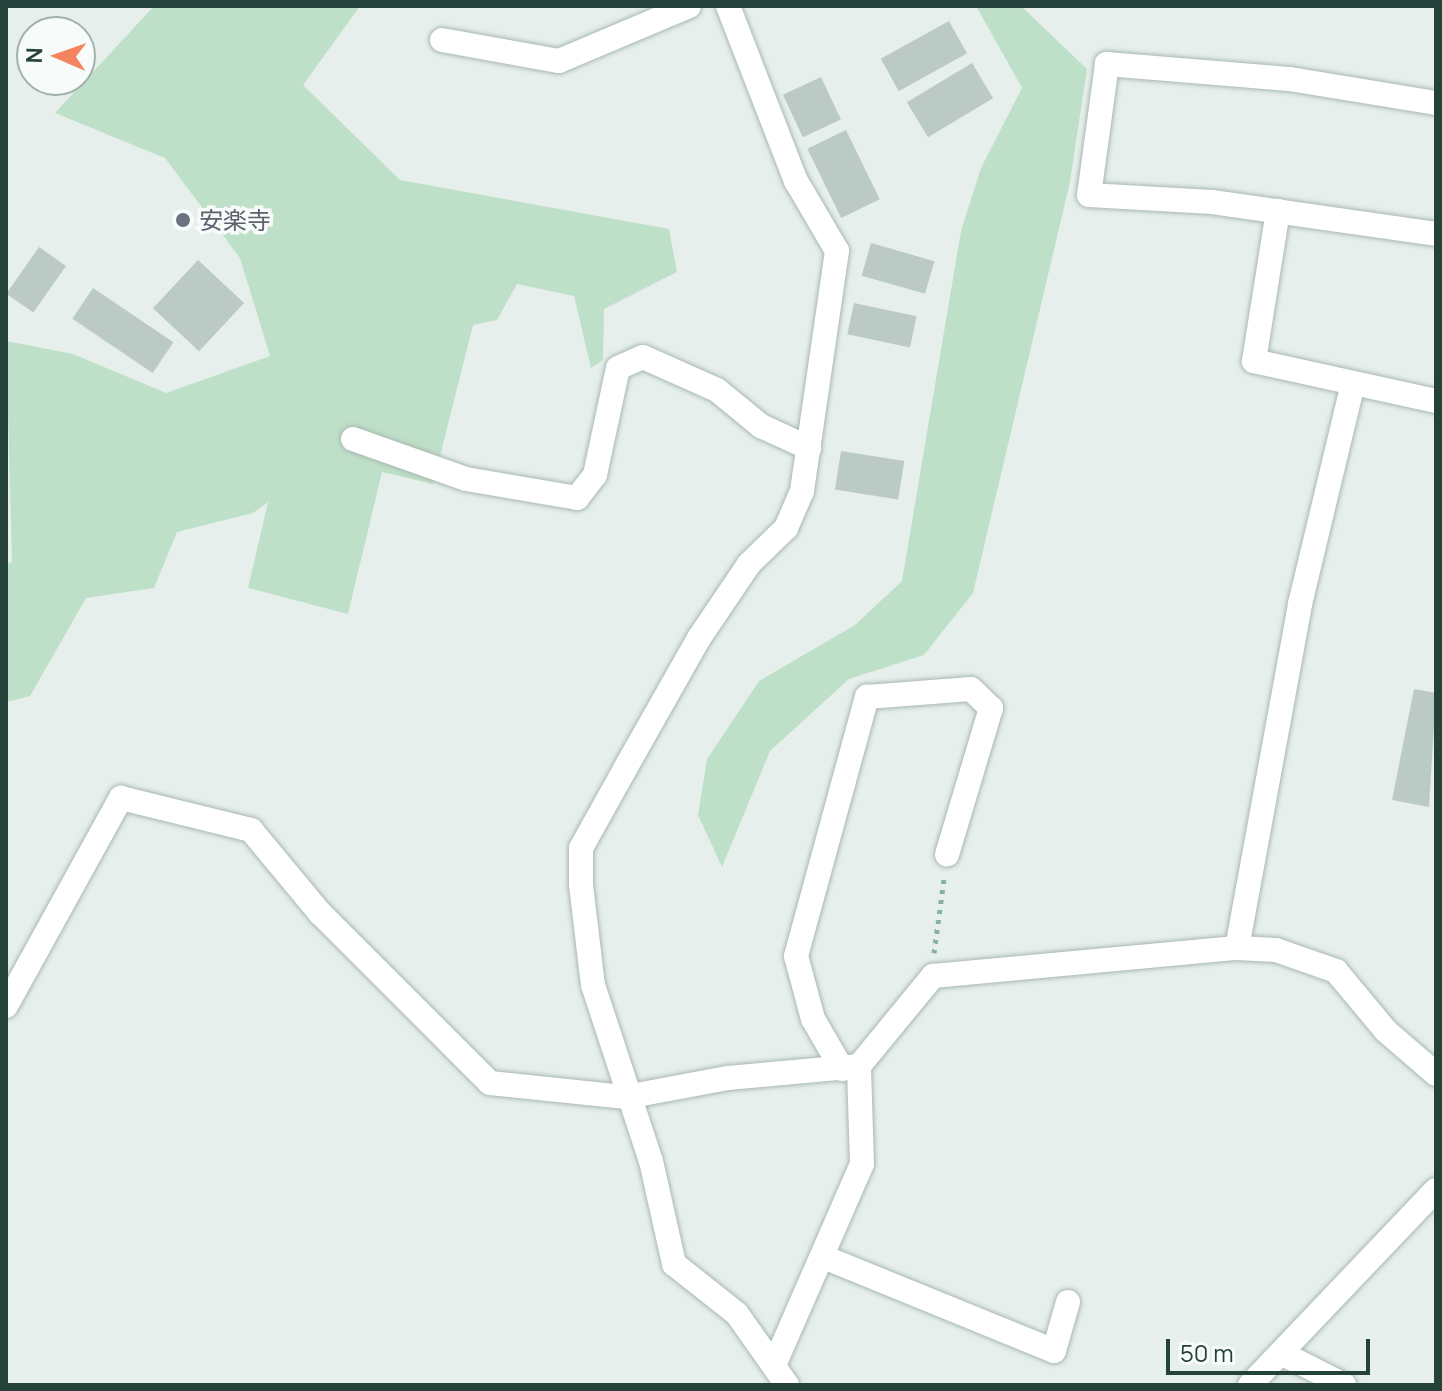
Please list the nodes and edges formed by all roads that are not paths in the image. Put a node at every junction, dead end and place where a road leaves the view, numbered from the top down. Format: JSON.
{"nodes":[{"id":1,"x":689,"y":6,"type":"edge"},
{"id":2,"x":729,"y":6,"type":"edge"},
{"id":3,"x":442,"y":40,"type":"dead end"},
{"id":4,"x":1436,"y":103,"type":"edge"},
{"id":5,"x":1278,"y":211,"type":"junction"},
{"id":6,"x":1436,"y":234,"type":"edge"},
{"id":7,"x":1353,"y":384,"type":"junction"},
{"id":8,"x":1436,"y":401,"type":"edge"},
{"id":9,"x":353,"y":439,"type":"dead end"},
{"id":10,"x":809,"y":448,"type":"junction"},
{"id":11,"x":947,"y":855,"type":"road end"},
{"id":12,"x":1237,"y":948,"type":"junction"},
{"id":13,"x":6,"y":1006,"type":"edge"},
{"id":14,"x":851,"y":1068,"type":"junction"},
{"id":15,"x":1436,"y":1074,"type":"edge"},
{"id":16,"x":626,"y":1097,"type":"junction"},
{"id":17,"x":1436,"y":1190,"type":"edge"},
{"id":18,"x":826,"y":1258,"type":"junction"},
{"id":19,"x":1068,"y":1302,"type":"dead end"},
{"id":20,"x":1281,"y":1353,"type":"junction"},
{"id":21,"x":781,"y":1374,"type":"edge"},
{"id":22,"x":1250,"y":1385,"type":"edge"},
{"id":23,"x":1344,"y":1385,"type":"edge"}],
"edges":[{"from":1,"to":3,"type":"street"},
{"from":2,"to":10,"type":"street"},
{"from":4,"to":5,"type":"street"},
{"from":5,"to":6,"type":"street"},
{"from":5,"to":7,"type":"street"},
{"from":7,"to":8,"type":"street"},
{"from":7,"to":12,"type":"street"},
{"from":9,"to":10,"type":"street"},
{"from":10,"to":16,"type":"street"},
{"from":11,"to":14,"type":"street"},
{"from":12,"to":14,"type":"street"},
{"from":12,"to":15,"type":"street"},
{"from":13,"to":16,"type":"street"},
{"from":14,"to":16,"type":"street"},
{"from":14,"to":18,"type":"street"},
{"from":16,"to":21,"type":"street"},
{"from":17,"to":20,"type":"street"},
{"from":18,"to":19,"type":"street"},
{"from":18,"to":21,"type":"street"},
{"from":20,"to":22,"type":"street"},
{"from":20,"to":23,"type":"street"}]}
